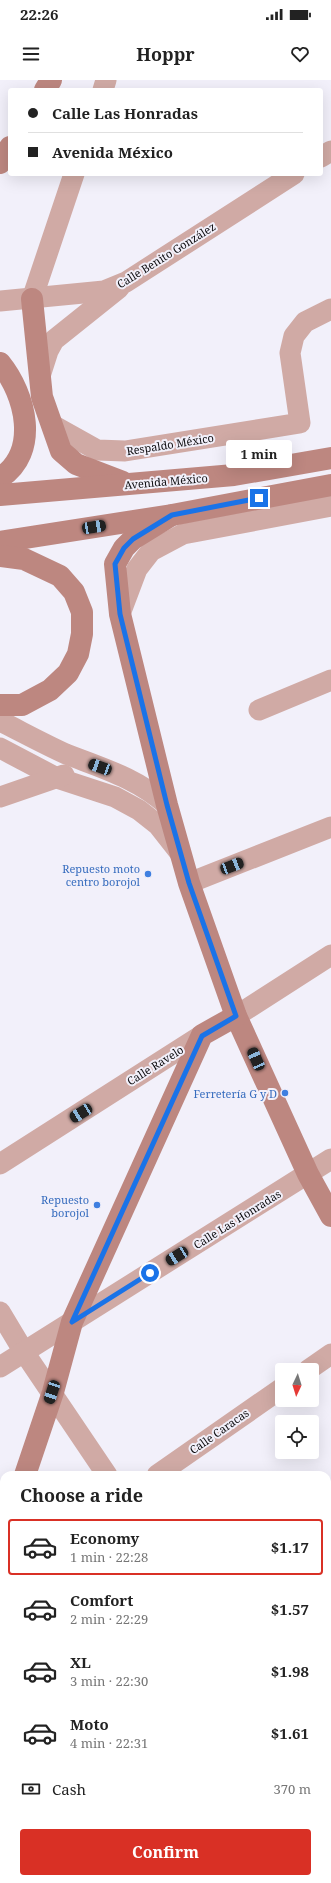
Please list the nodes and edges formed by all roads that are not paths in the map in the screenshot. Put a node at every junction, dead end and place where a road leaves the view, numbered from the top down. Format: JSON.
{"nodes":[{"id":1,"x":8,"y":150,"type":"edge"},
{"id":2,"x":0,"y":163,"type":"edge"},
{"id":3,"x":73,"y":176,"type":"edge"},
{"id":4,"x":291,"y":176,"type":"edge"},
{"id":5,"x":126,"y":282,"type":"junction"},
{"id":6,"x":32,"y":300,"type":"junction"},
{"id":7,"x":0,"y":301,"type":"edge"},
{"id":8,"x":331,"y":309,"type":"edge"},
{"id":9,"x":0,"y":363,"type":"edge"},
{"id":10,"x":40,"y":376,"type":"junction"},
{"id":11,"x":54,"y":426,"type":"junction"},
{"id":12,"x":331,"y":458,"type":"edge"},
{"id":13,"x":0,"y":478,"type":"edge"},
{"id":14,"x":128,"y":484,"type":"junction"},
{"id":15,"x":331,"y":485,"type":"edge"},
{"id":16,"x":0,"y":495,"type":"edge"},
{"id":17,"x":331,"y":506,"type":"edge"},
{"id":18,"x":172,"y":515,"type":"junction"},
{"id":19,"x":0,"y":542,"type":"edge"},
{"id":20,"x":0,"y":556,"type":"edge"},
{"id":21,"x":120,"y":614,"type":"junction"},
{"id":22,"x":331,"y":680,"type":"edge"},
{"id":23,"x":0,"y":705,"type":"edge"},
{"id":24,"x":258,"y":710,"type":"dead end"},
{"id":25,"x":0,"y":721,"type":"edge"},
{"id":26,"x":0,"y":748,"type":"edge"},
{"id":27,"x":89,"y":763,"type":"junction"},
{"id":28,"x":57,"y":778,"type":"junction"},
{"id":29,"x":0,"y":797,"type":"edge"},
{"id":30,"x":167,"y":805,"type":"junction"},
{"id":31,"x":331,"y":827,"type":"edge"},
{"id":32,"x":180,"y":853,"type":"junction"},
{"id":33,"x":189,"y":883,"type":"junction"},
{"id":34,"x":331,"y":954,"type":"edge"},
{"id":35,"x":236,"y":1016,"type":"junction"},
{"id":36,"x":202,"y":1036,"type":"junction"},
{"id":37,"x":331,"y":1159,"type":"edge"},
{"id":38,"x":0,"y":1164,"type":"edge"},
{"id":39,"x":308,"y":1174,"type":"junction"},
{"id":40,"x":331,"y":1216,"type":"edge"},
{"id":41,"x":0,"y":1312,"type":"edge"},
{"id":42,"x":72,"y":1322,"type":"junction"},
{"id":43,"x":24,"y":1352,"type":"junction"},
{"id":44,"x":331,"y":1354,"type":"edge"},
{"id":45,"x":318,"y":1363,"type":"edge"},
{"id":46,"x":0,"y":1367,"type":"edge"},
{"id":47,"x":52,"y":1392,"type":"junction"},
{"id":48,"x":275,"y":1393,"type":"edge"},
{"id":49,"x":26,"y":1471,"type":"edge"},
{"id":50,"x":104,"y":1471,"type":"edge"},
{"id":51,"x":163,"y":1471,"type":"edge"}],
"edges":[{"from":1,"to":2,"type":"main road"},
{"from":3,"to":6,"type":"street"},
{"from":4,"to":5,"type":"street","name":"Calle Benito González"},
{"from":5,"to":6,"type":"street","name":"Calle Benito González"},
{"from":5,"to":10,"type":"street"},
{"from":6,"to":7,"type":"street","name":"Calle Benito González"},
{"from":6,"to":10,"type":"main road"},
{"from":8,"to":11,"type":"street","name":"Respaldo México"},
{"from":9,"to":13,"type":"main road"},
{"from":10,"to":11,"type":"main road"},
{"from":11,"to":14,"type":"main road"},
{"from":12,"to":14,"type":"main road","name":"Avenida México"},
{"from":14,"to":16,"type":"main road","name":"Avenida México"},
{"from":15,"to":18,"type":"main road"},
{"from":17,"to":21,"type":"street"},
{"from":18,"to":19,"type":"main road"},
{"from":18,"to":21,"type":"main road"},
{"from":20,"to":23,"type":"main road"},
{"from":21,"to":30,"type":"main road"},
{"from":22,"to":24,"type":"street"},
{"from":25,"to":27,"type":"street"},
{"from":26,"to":28,"type":"street"},
{"from":27,"to":28,"type":"street"},
{"from":27,"to":30,"type":"street"},
{"from":28,"to":29,"type":"street"},
{"from":28,"to":32,"type":"street"},
{"from":30,"to":32,"type":"main road"},
{"from":31,"to":33,"type":"street"},
{"from":32,"to":33,"type":"main road"},
{"from":33,"to":35,"type":"main road"},
{"from":34,"to":35,"type":"street","name":"Calle Ravelo"},
{"from":35,"to":36,"type":"main road","name":"Calle Ravelo"},
{"from":35,"to":39,"type":"main road"},
{"from":36,"to":38,"type":"street","name":"Calle Ravelo"},
{"from":36,"to":42,"type":"main road"},
{"from":37,"to":39,"type":"street","name":"Calle Las Honradas"},
{"from":39,"to":40,"type":"main road"},
{"from":39,"to":42,"type":"street","name":"Calle Las Honradas"},
{"from":41,"to":43,"type":"street"},
{"from":42,"to":43,"type":"street","name":"Calle Las Honradas"},
{"from":42,"to":47,"type":"main road"},
{"from":43,"to":46,"type":"street","name":"Calle Las Honradas"},
{"from":43,"to":47,"type":"street"},
{"from":44,"to":45,"type":"street"},
{"from":47,"to":49,"type":"main road"},
{"from":47,"to":50,"type":"street"},
{"from":48,"to":51,"type":"street","name":"Calle Caracas"}]}
